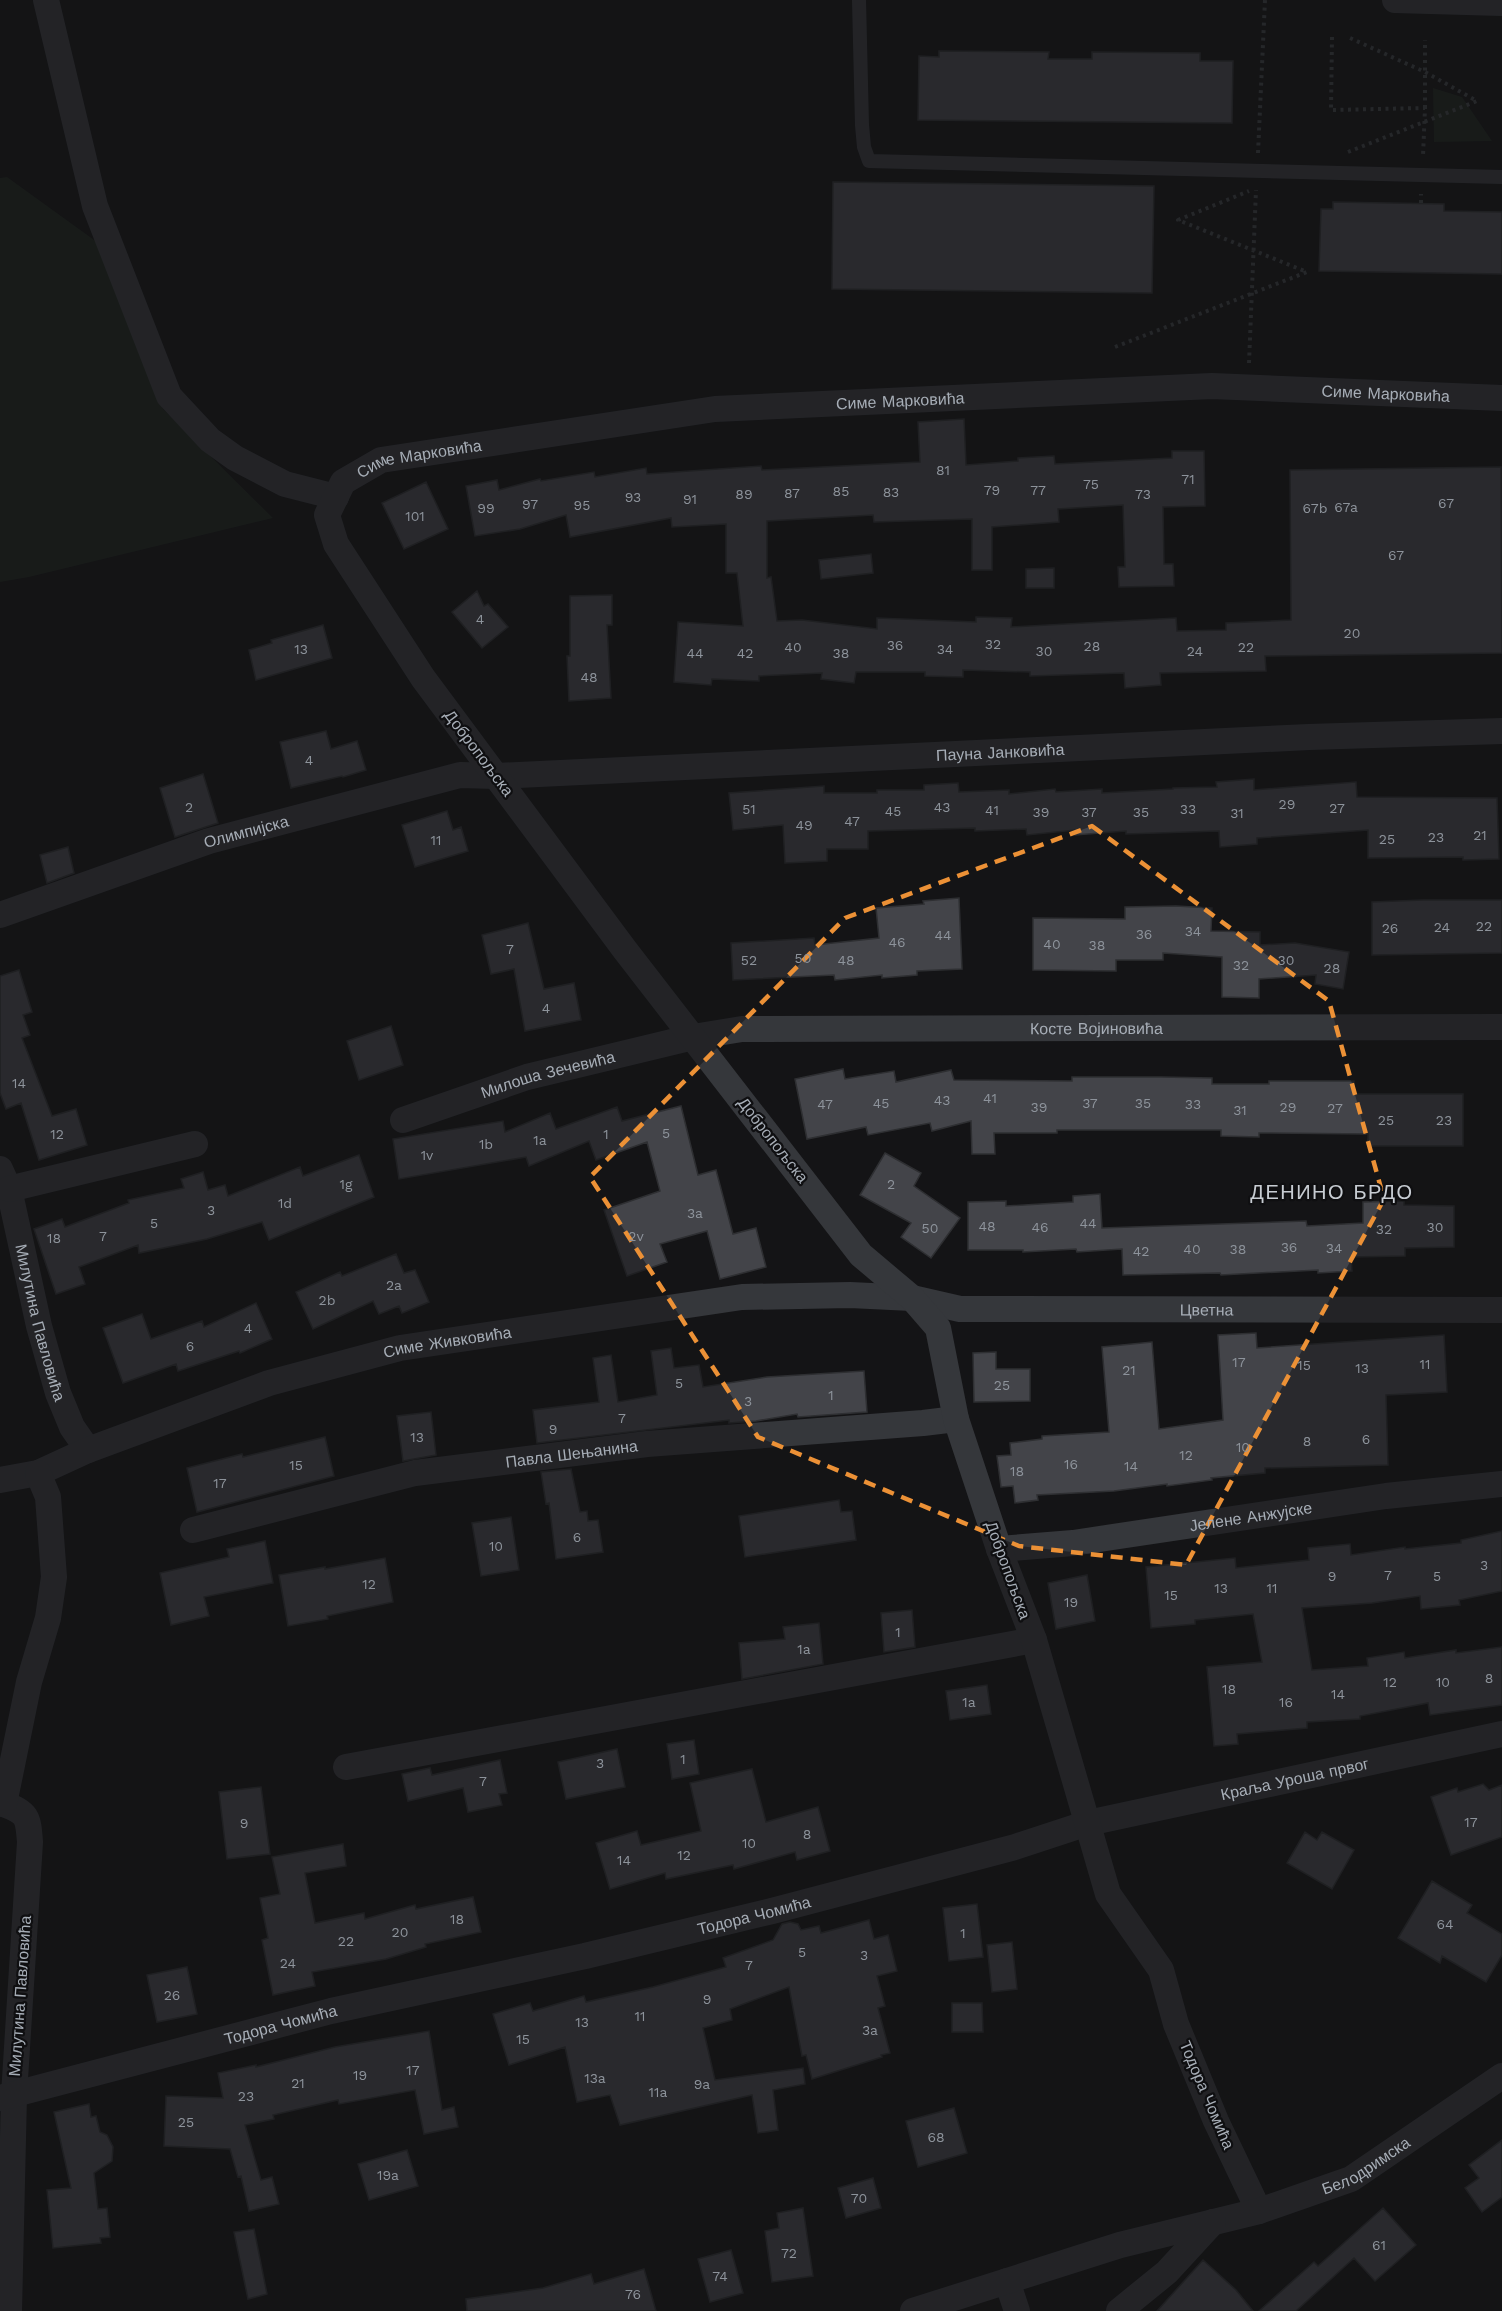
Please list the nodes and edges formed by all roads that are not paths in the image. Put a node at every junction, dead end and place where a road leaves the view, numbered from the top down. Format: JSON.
{"nodes":[{"id":1,"x":46,"y":0,"type":"edge"},
{"id":2,"x":859,"y":0,"type":"edge"},
{"id":3,"x":1395,"y":0,"type":"edge"},
{"id":4,"x":1502,"y":3,"type":"edge"},
{"id":5,"x":1502,"y":177,"type":"edge"},
{"id":6,"x":1502,"y":399,"type":"edge"},
{"id":7,"x":331,"y":506,"type":"junction"},
{"id":8,"x":1502,"y":731,"type":"edge"},
{"id":9,"x":497,"y":776,"type":"junction"},
{"id":10,"x":0,"y":915,"type":"edge"},
{"id":11,"x":1502,"y":1028,"type":"edge"},
{"id":12,"x":693,"y":1037,"type":"junction"},
{"id":13,"x":402,"y":1120,"type":"dead end"},
{"id":14,"x":195,"y":1144,"type":"dead end"},
{"id":15,"x":4,"y":1179,"type":"edge"},
{"id":16,"x":912,"y":1298,"type":"junction"},
{"id":17,"x":1502,"y":1310,"type":"edge"},
{"id":18,"x":956,"y":1419,"type":"junction"},
{"id":19,"x":88,"y":1450,"type":"junction"},
{"id":20,"x":38,"y":1473,"type":"junction"},
{"id":21,"x":0,"y":1480,"type":"edge"},
{"id":22,"x":1502,"y":1484,"type":"edge"},
{"id":23,"x":193,"y":1530,"type":"dead end"},
{"id":24,"x":999,"y":1549,"type":"junction"},
{"id":25,"x":1034,"y":1640,"type":"junction"},
{"id":26,"x":1502,"y":1734,"type":"edge"},
{"id":27,"x":346,"y":1767,"type":"dead end"},
{"id":28,"x":2,"y":1805,"type":"edge"},
{"id":29,"x":1088,"y":1823,"type":"junction"},
{"id":30,"x":1502,"y":2076,"type":"edge"},
{"id":31,"x":7,"y":2097,"type":"edge"},
{"id":32,"x":1259,"y":2211,"type":"junction"},
{"id":33,"x":1213,"y":2222,"type":"junction"},
{"id":34,"x":1006,"y":2281,"type":"junction"},
{"id":35,"x":9,"y":2311,"type":"edge"},
{"id":36,"x":913,"y":2311,"type":"edge"},
{"id":37,"x":1017,"y":2311,"type":"edge"},
{"id":38,"x":1119,"y":2311,"type":"edge"}],
"edges":[{"from":1,"to":7,"type":"street"},
{"from":2,"to":5,"type":"lane"},
{"from":3,"to":4,"type":"street"},
{"from":6,"to":7,"type":"street","name":"Симе Марковића"},
{"from":7,"to":9,"type":"street","name":"Добропољска"},
{"from":8,"to":9,"type":"street","name":"Пауна Јанковића"},
{"from":9,"to":10,"type":"street","name":"Олимпијска"},
{"from":9,"to":12,"type":"street","name":"Добропољска"},
{"from":11,"to":12,"type":"street","name":"Косте Војиновића"},
{"from":12,"to":13,"type":"street","name":"Милоша Зечевића"},
{"from":12,"to":16,"type":"street","name":"Добропољска"},
{"from":14,"to":15,"type":"street"},
{"from":15,"to":19,"type":"street","name":"Милутина Павловића"},
{"from":16,"to":17,"type":"street","name":"Цветна"},
{"from":16,"to":18,"type":"street","name":"Добропољска"},
{"from":16,"to":19,"type":"street","name":"Симе Живковића"},
{"from":18,"to":23,"type":"street","name":"Павла Шењанина"},
{"from":18,"to":24,"type":"street","name":"Добропољска"},
{"from":19,"to":20,"type":"street","name":"Симе Живковића"},
{"from":20,"to":21,"type":"street","name":"Симе Живковића"},
{"from":20,"to":28,"type":"street"},
{"from":22,"to":24,"type":"street","name":"Јелене Анжујске"},
{"from":24,"to":25,"type":"street","name":"Добропољска"},
{"from":25,"to":27,"type":"street"},
{"from":25,"to":29,"type":"street","name":"Добропољска"},
{"from":26,"to":29,"type":"street","name":"Краља Уроша првог"},
{"from":28,"to":31,"type":"street","name":"Милутина Павловића"},
{"from":29,"to":31,"type":"street","name":"Тодора Чомића"},
{"from":29,"to":32,"type":"street","name":"Тодора Чомића"},
{"from":30,"to":32,"type":"street","name":"Белодримска"},
{"from":31,"to":35,"type":"street","name":"Милутина Павловића"},
{"from":32,"to":33,"type":"street","name":"Белодримска"},
{"from":33,"to":34,"type":"street","name":"Белодримска"},
{"from":33,"to":38,"type":"street"},
{"from":34,"to":36,"type":"street","name":"Белодримска"},
{"from":34,"to":37,"type":"street"}]}
